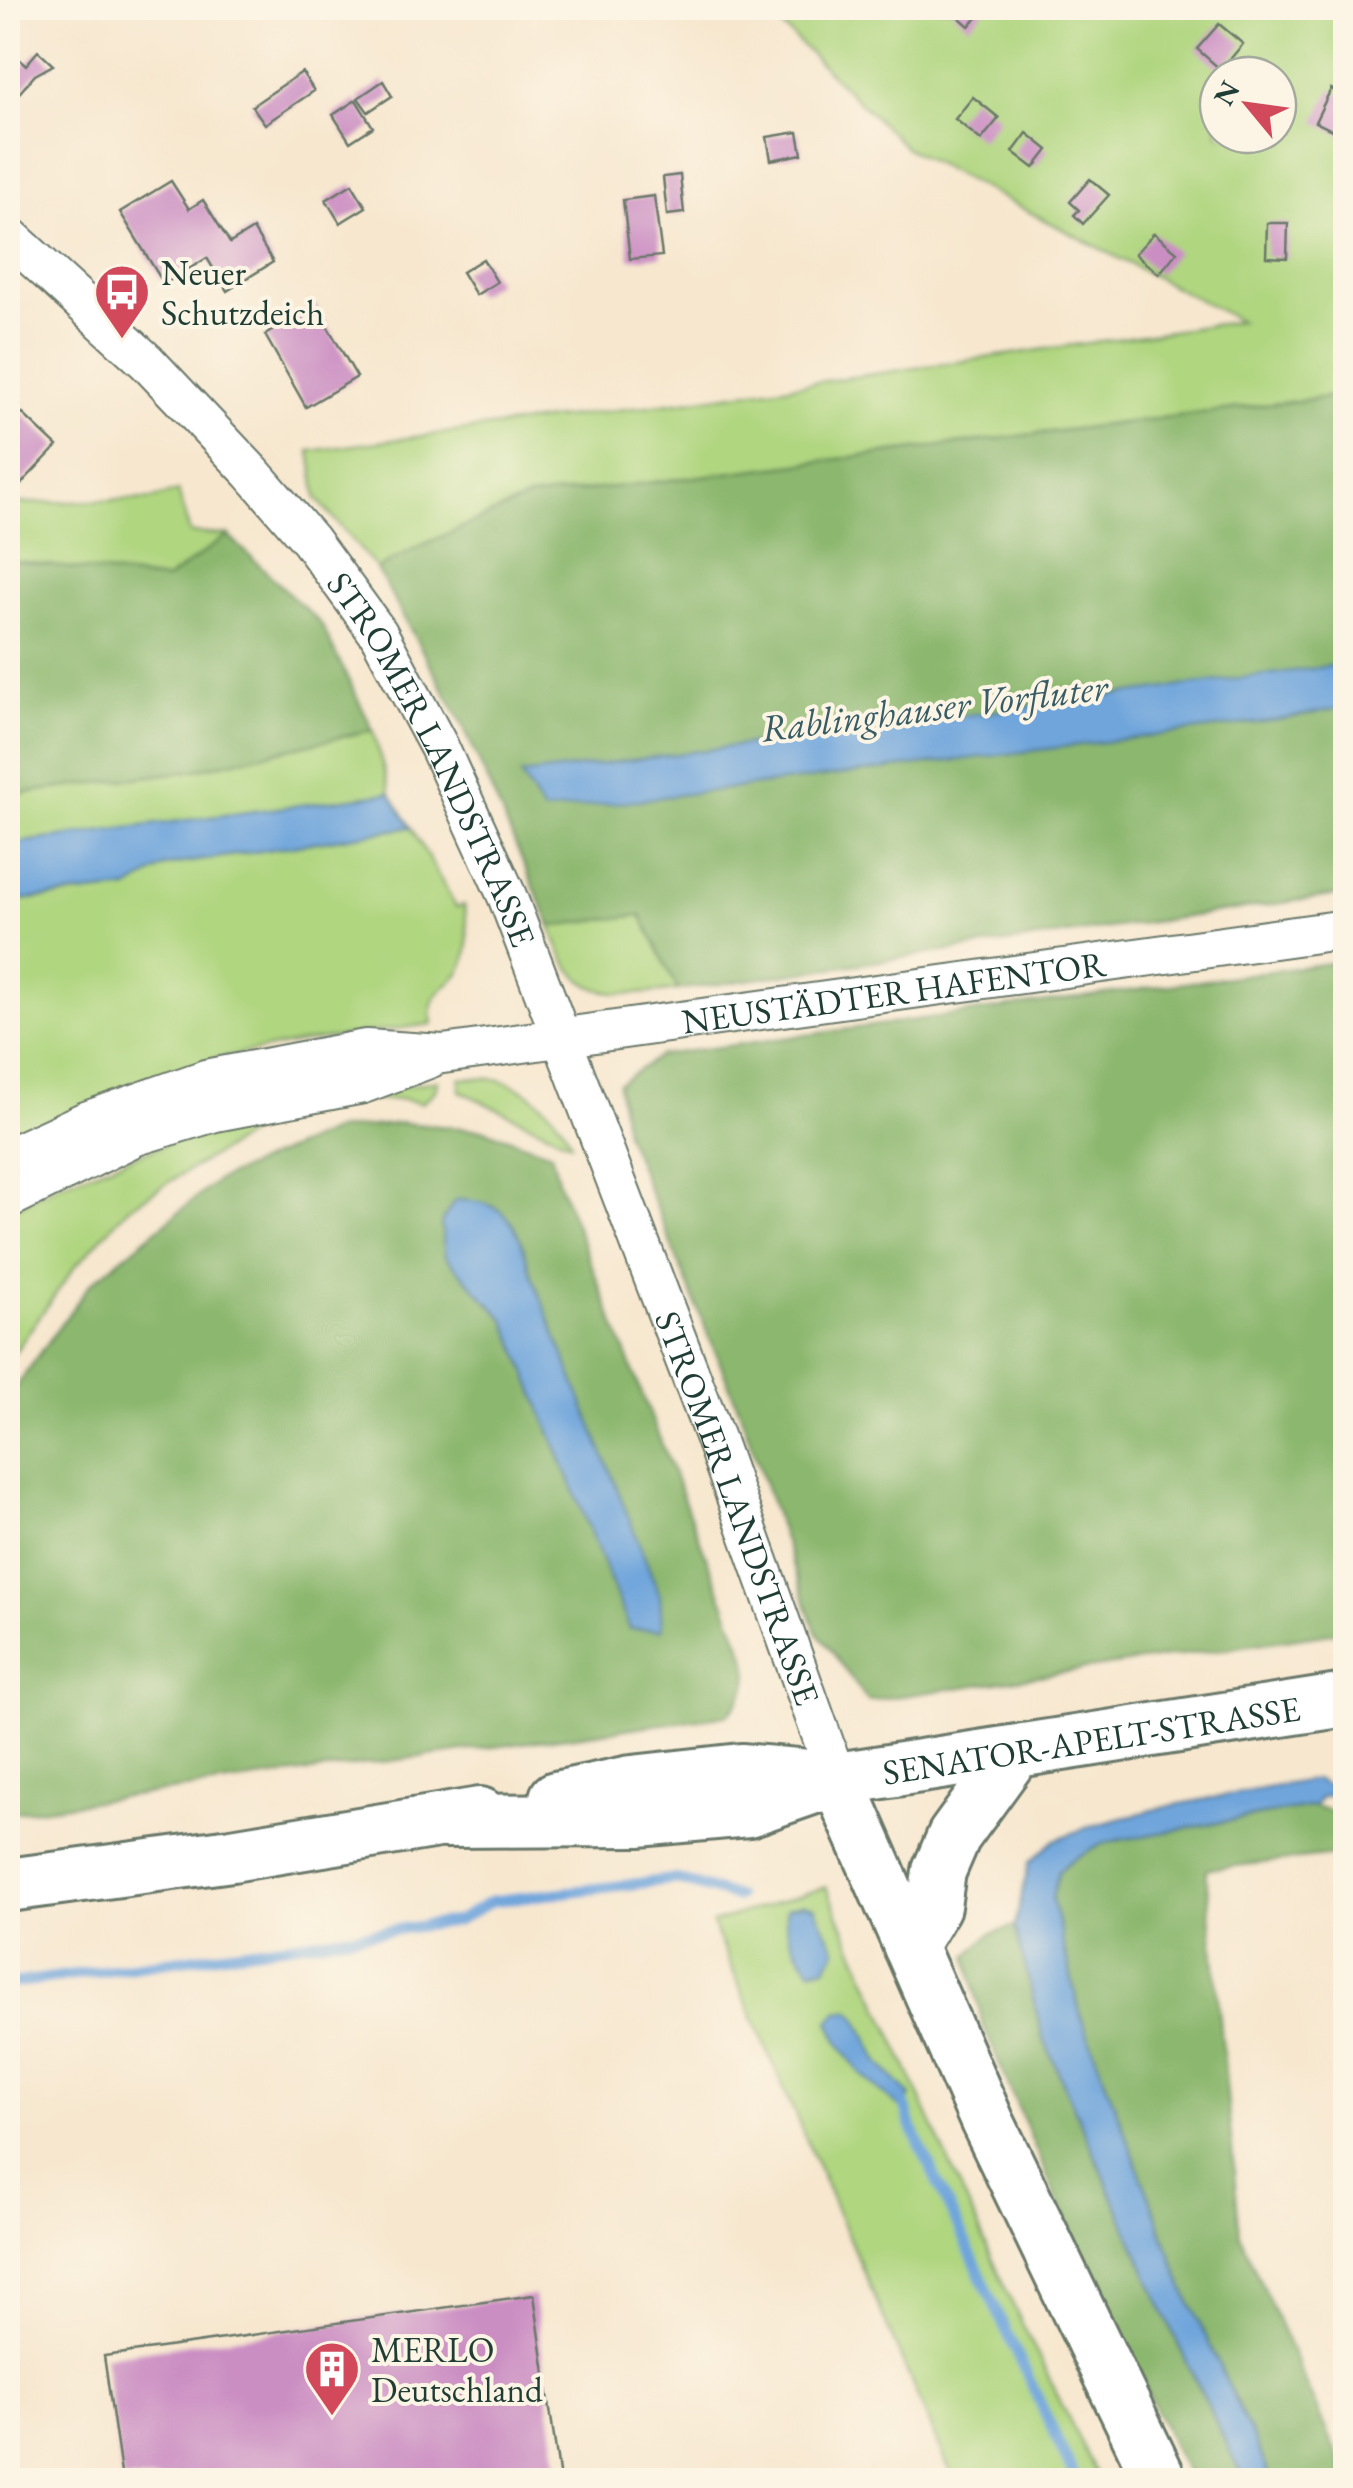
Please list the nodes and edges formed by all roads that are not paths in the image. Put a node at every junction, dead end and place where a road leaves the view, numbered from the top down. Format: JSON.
{"nodes":[{"id":1,"x":8,"y":235,"type":"edge"},
{"id":2,"x":1346,"y":929,"type":"edge"},
{"id":3,"x":560,"y":1038,"type":"junction"},
{"id":4,"x":443,"y":1054,"type":"junction"},
{"id":5,"x":8,"y":1157,"type":"edge"},
{"id":6,"x":8,"y":1199,"type":"edge"},
{"id":7,"x":1346,"y":1700,"type":"edge"},
{"id":8,"x":1016,"y":1752,"type":"junction"},
{"id":9,"x":837,"y":1779,"type":"junction"},
{"id":10,"x":8,"y":1886,"type":"edge"},
{"id":11,"x":910,"y":1946,"type":"junction"},
{"id":12,"x":1160,"y":2480,"type":"edge"}],
"edges":[{"from":1,"to":3,"type":"street","name":"STROMER LANDSTRASSE"},
{"from":2,"to":3,"type":"street","name":"NEUSTÄDTER HAFENTOR"},
{"from":3,"to":4,"type":"street","name":"NEUSTÄDTER HAFENTOR"},
{"from":3,"to":9,"type":"street","name":"STROMER LANDSTRASSE"},
{"from":4,"to":5,"type":"street","name":"NEUSTÄDTER HAFENTOR"},
{"from":4,"to":6,"type":"street","name":"NEUSTÄDTER HAFENTOR"},
{"from":7,"to":8,"type":"street","name":"SENATOR-APELT-STRASSE"},
{"from":8,"to":9,"type":"street","name":"SENATOR-APELT-STRASSE"},
{"from":8,"to":11,"type":"street"},
{"from":9,"to":10,"type":"street","name":"SENATOR-APELT-STRASSE"},
{"from":9,"to":11,"type":"street","name":"STROMER LANDSTRASSE"},
{"from":11,"to":12,"type":"street","name":"STROMER LANDSTRASSE"}]}
